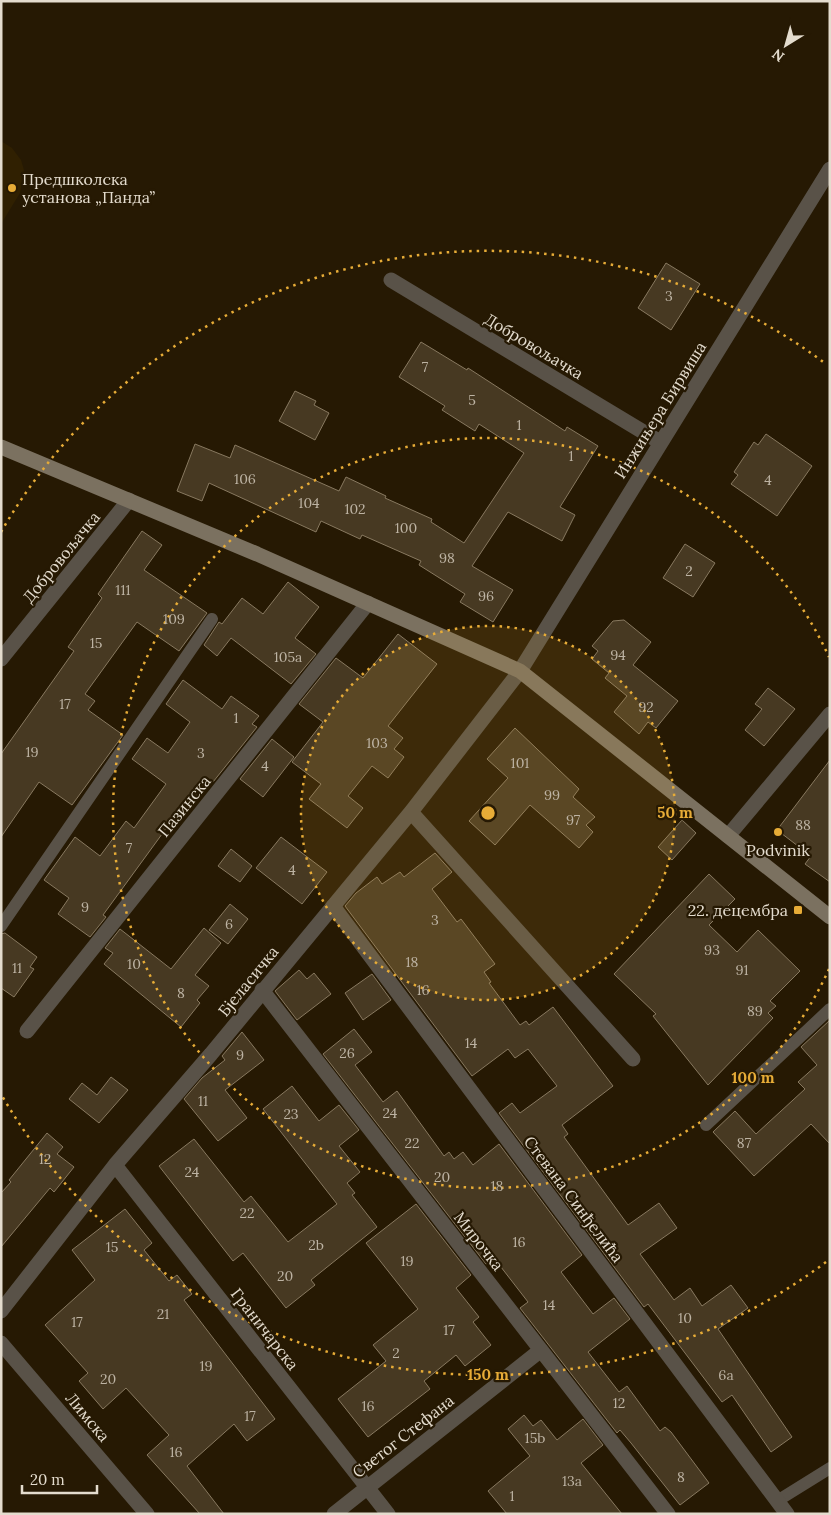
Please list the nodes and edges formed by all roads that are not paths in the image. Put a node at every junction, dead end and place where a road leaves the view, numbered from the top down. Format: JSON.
{"nodes":[{"id":1,"x":830,"y":169,"type":"edge"},
{"id":2,"x":391,"y":280,"type":"dead end"},
{"id":3,"x":660,"y":442,"type":"junction"},
{"id":4,"x":1,"y":447,"type":"edge"},
{"id":5,"x":129,"y":500,"type":"junction"},
{"id":6,"x":368,"y":604,"type":"junction"},
{"id":7,"x":212,"y":619,"type":"dead end"},
{"id":8,"x":1,"y":659,"type":"edge"},
{"id":9,"x":520,"y":671,"type":"junction"},
{"id":10,"x":830,"y":714,"type":"edge"},
{"id":11,"x":411,"y":812,"type":"junction"},
{"id":12,"x":728,"y":836,"type":"junction"},
{"id":13,"x":333,"y":906,"type":"junction"},
{"id":14,"x":830,"y":917,"type":"edge"},
{"id":15,"x":1,"y":926,"type":"edge"},
{"id":16,"x":262,"y":990,"type":"junction"},
{"id":17,"x":830,"y":1009,"type":"edge"},
{"id":18,"x":27,"y":1031,"type":"dead end"},
{"id":19,"x":632,"y":1059,"type":"dead end"},
{"id":20,"x":706,"y":1125,"type":"dead end"},
{"id":21,"x":115,"y":1165,"type":"junction"},
{"id":22,"x":1,"y":1311,"type":"edge"},
{"id":23,"x":1,"y":1343,"type":"edge"},
{"id":24,"x":541,"y":1350,"type":"junction"},
{"id":25,"x":830,"y":1468,"type":"edge"},
{"id":26,"x":366,"y":1487,"type":"junction"},
{"id":27,"x":777,"y":1501,"type":"junction"},
{"id":28,"x":147,"y":1514,"type":"edge"},
{"id":29,"x":334,"y":1514,"type":"edge"},
{"id":30,"x":388,"y":1514,"type":"edge"},
{"id":31,"x":668,"y":1514,"type":"edge"},
{"id":32,"x":787,"y":1514,"type":"edge"}],
"edges":[{"from":1,"to":3,"type":"street","name":"Инжињера Бирвиша"},
{"from":2,"to":3,"type":"street","name":"Добровољачка"},
{"from":3,"to":9,"type":"street","name":"Инжињера Бирвиша"},
{"from":4,"to":5,"type":"street"},
{"from":5,"to":6,"type":"street"},
{"from":5,"to":8,"type":"street","name":"Добровољачка"},
{"from":6,"to":9,"type":"street"},
{"from":6,"to":18,"type":"street","name":"Пазинска"},
{"from":7,"to":15,"type":"lane"},
{"from":9,"to":11,"type":"street","name":"Бјеласичка"},
{"from":9,"to":12,"type":"street"},
{"from":10,"to":12,"type":"street"},
{"from":11,"to":13,"type":"street","name":"Бјеласичка"},
{"from":11,"to":19,"type":"street"},
{"from":12,"to":14,"type":"street"},
{"from":13,"to":16,"type":"street","name":"Бјеласичка"},
{"from":13,"to":27,"type":"street","name":"Стевана Синђелића"},
{"from":16,"to":21,"type":"street","name":"Бјеласичка"},
{"from":16,"to":24,"type":"street","name":"Мирочка"},
{"from":17,"to":20,"type":"lane"},
{"from":21,"to":22,"type":"street","name":"Бјеласичка"},
{"from":21,"to":26,"type":"street","name":"Граничарска"},
{"from":23,"to":28,"type":"street","name":"Лимска"},
{"from":24,"to":26,"type":"street","name":"Светог Стефана"},
{"from":24,"to":31,"type":"street","name":"Мирочка"},
{"from":25,"to":27,"type":"lane"},
{"from":26,"to":29,"type":"street","name":"Светог Стефана"},
{"from":26,"to":30,"type":"street","name":"Граничарска"},
{"from":27,"to":32,"type":"street","name":"Стевана Синђелића"}]}
